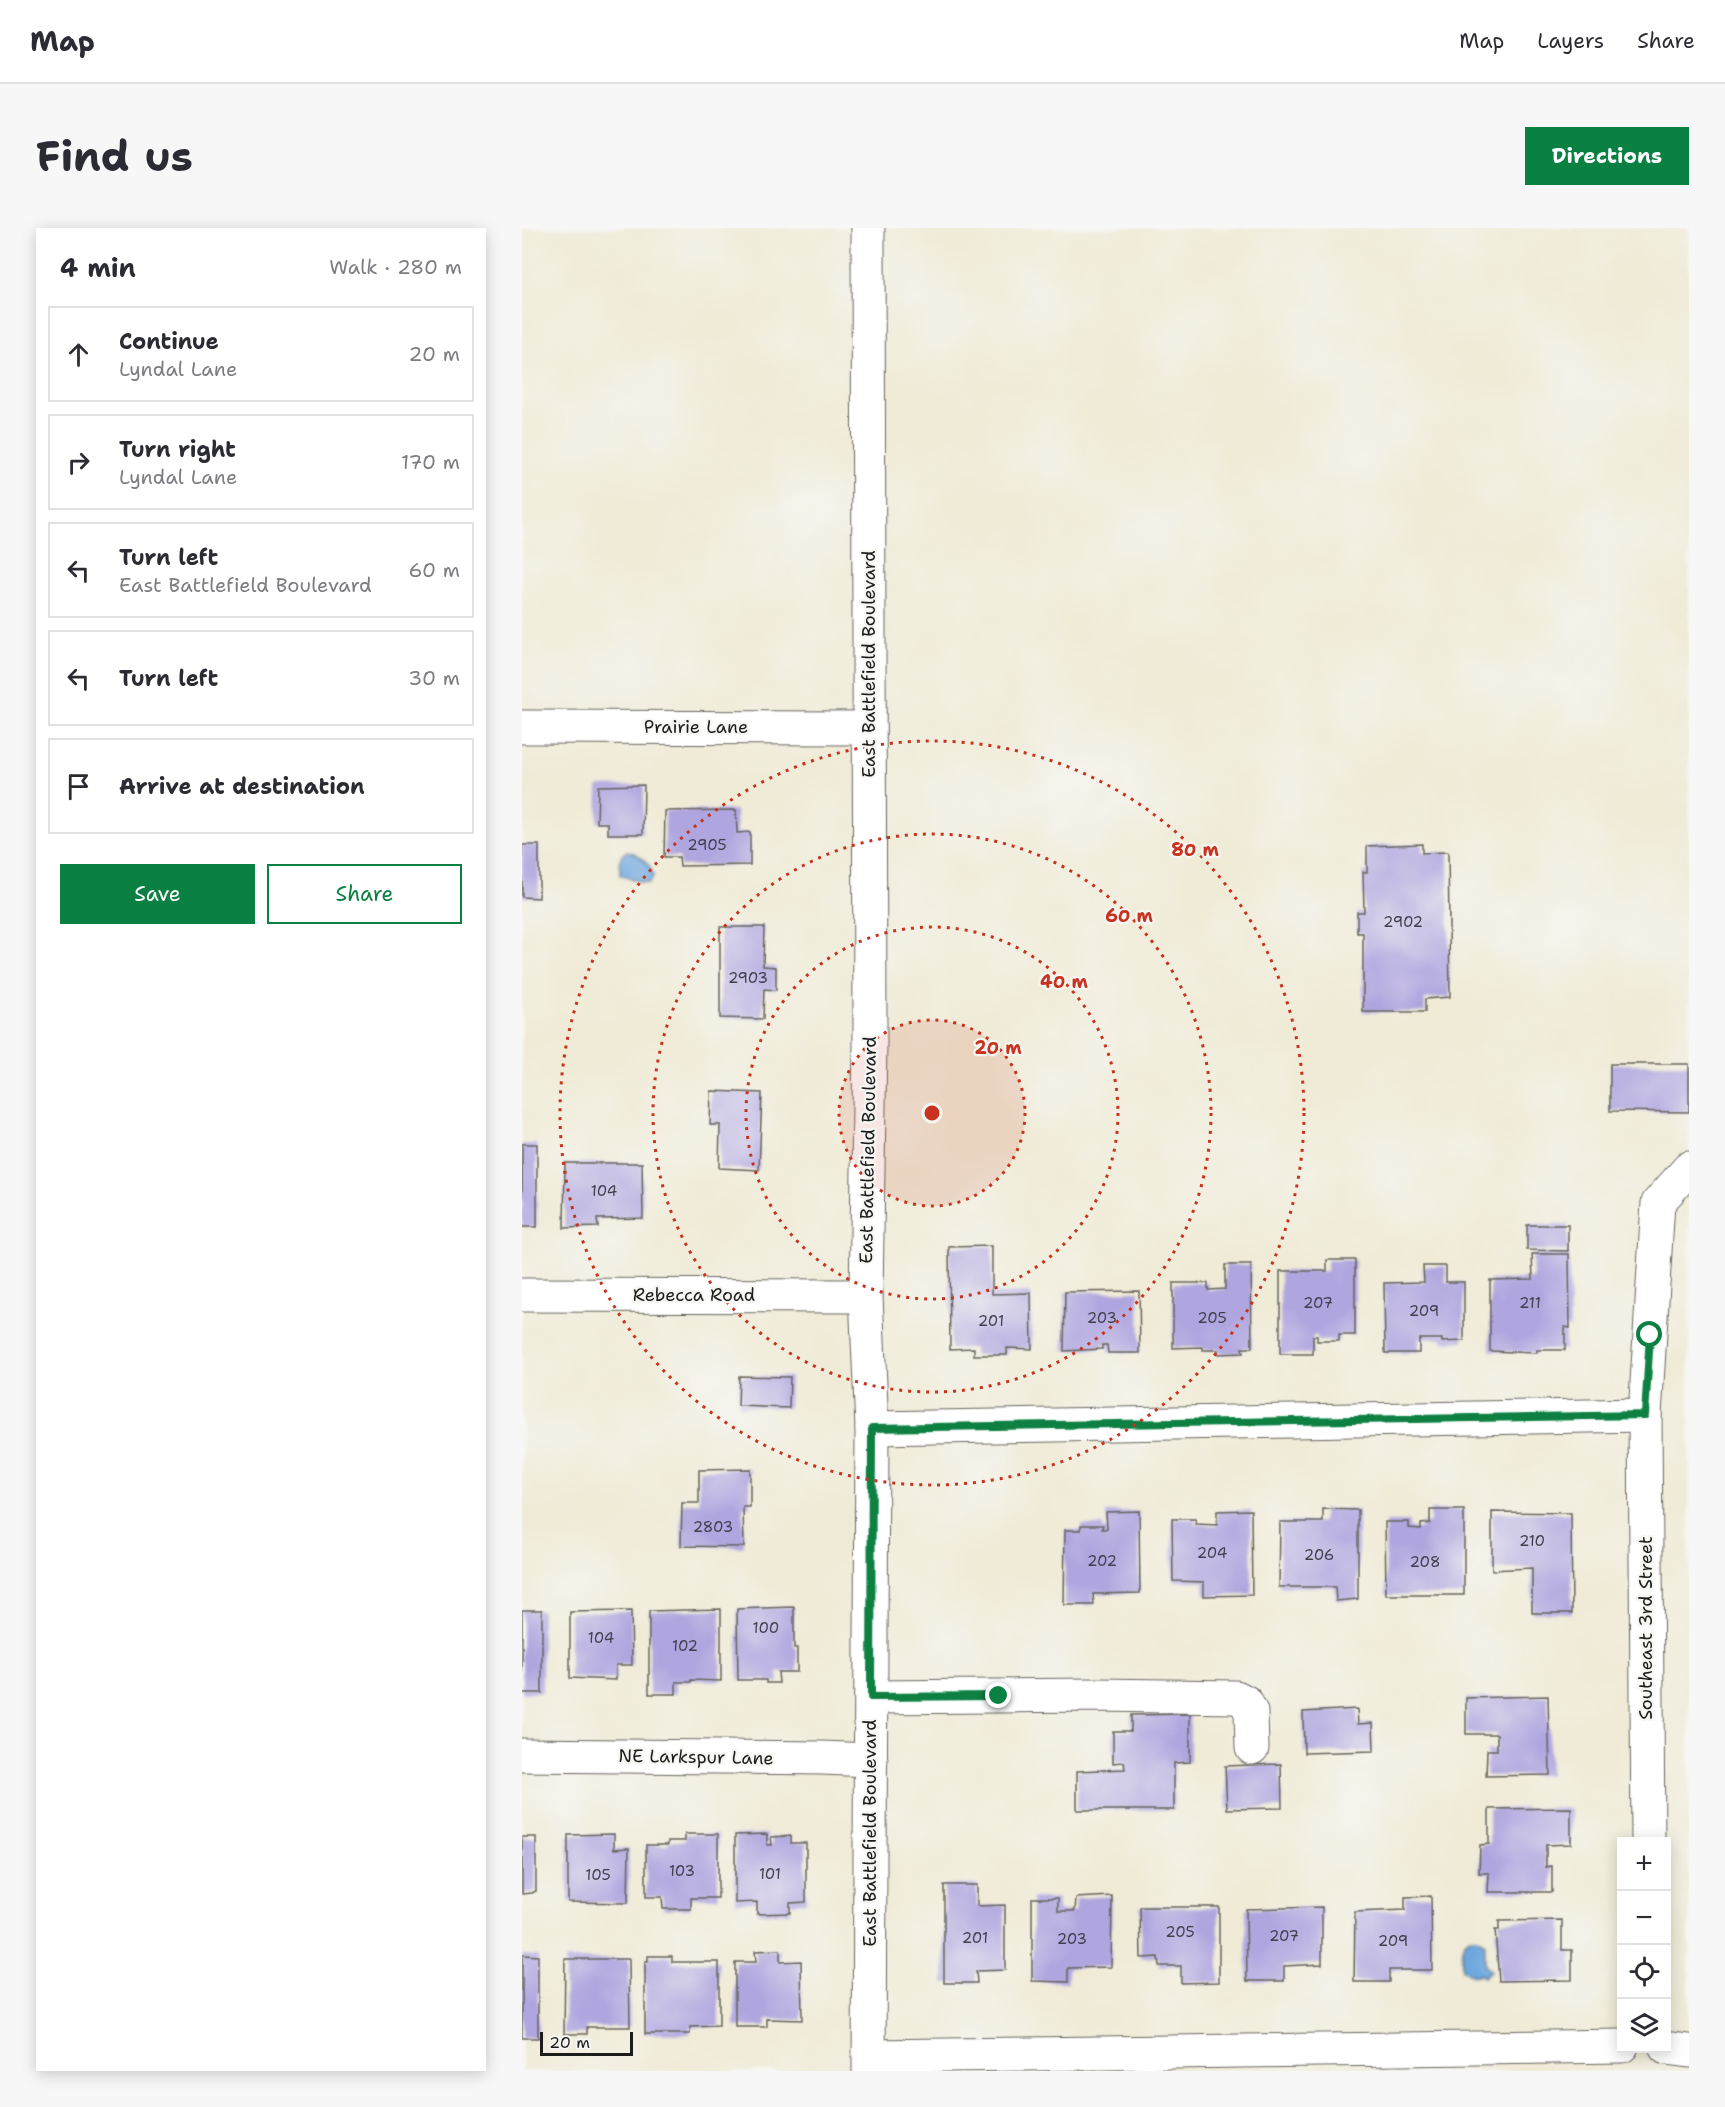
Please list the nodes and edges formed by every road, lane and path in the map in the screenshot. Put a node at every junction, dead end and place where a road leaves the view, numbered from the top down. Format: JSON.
{"nodes":[{"id":1,"x":868,"y":228,"type":"edge"},
{"id":2,"x":522,"y":727,"type":"edge"},
{"id":3,"x":869,"y":728,"type":"junction"},
{"id":4,"x":1689,"y":1168,"type":"edge"},
{"id":5,"x":522,"y":1295,"type":"edge"},
{"id":6,"x":866,"y":1296,"type":"junction"},
{"id":7,"x":1645,"y":1415,"type":"junction"},
{"id":8,"x":872,"y":1428,"type":"junction"},
{"id":9,"x":871,"y":1697,"type":"junction"},
{"id":10,"x":1252,"y":1748,"type":"dead end"},
{"id":11,"x":522,"y":1755,"type":"edge"},
{"id":12,"x":871,"y":1761,"type":"junction"},
{"id":13,"x":1648,"y":1837,"type":"edge"},
{"id":14,"x":1617,"y":2046,"type":"edge"},
{"id":15,"x":1671,"y":2049,"type":"edge"},
{"id":16,"x":1689,"y":2051,"type":"edge"},
{"id":17,"x":869,"y":2064,"type":"edge"}],
"edges":[{"from":1,"to":3,"type":"street","name":"East Battlefield Boulevard"},
{"from":2,"to":3,"type":"street","name":"Prairie Lane"},
{"from":3,"to":6,"type":"street","name":"East Battlefield Boulevard"},
{"from":4,"to":7,"type":"street","name":"Southeast 3rd Street"},
{"from":5,"to":6,"type":"street","name":"Rebecca Road"},
{"from":6,"to":8,"type":"street","name":"East Battlefield Boulevard"},
{"from":7,"to":8,"type":"street"},
{"from":7,"to":13,"type":"street","name":"Southeast 3rd Street"},
{"from":8,"to":9,"type":"street","name":"East Battlefield Boulevard"},
{"from":9,"to":10,"type":"street"},
{"from":9,"to":12,"type":"street","name":"East Battlefield Boulevard"},
{"from":11,"to":12,"type":"street","name":"NE Larkspur Lane"},
{"from":12,"to":17,"type":"street","name":"East Battlefield Boulevard"},
{"from":14,"to":17,"type":"street"},
{"from":15,"to":16,"type":"street"}]}
